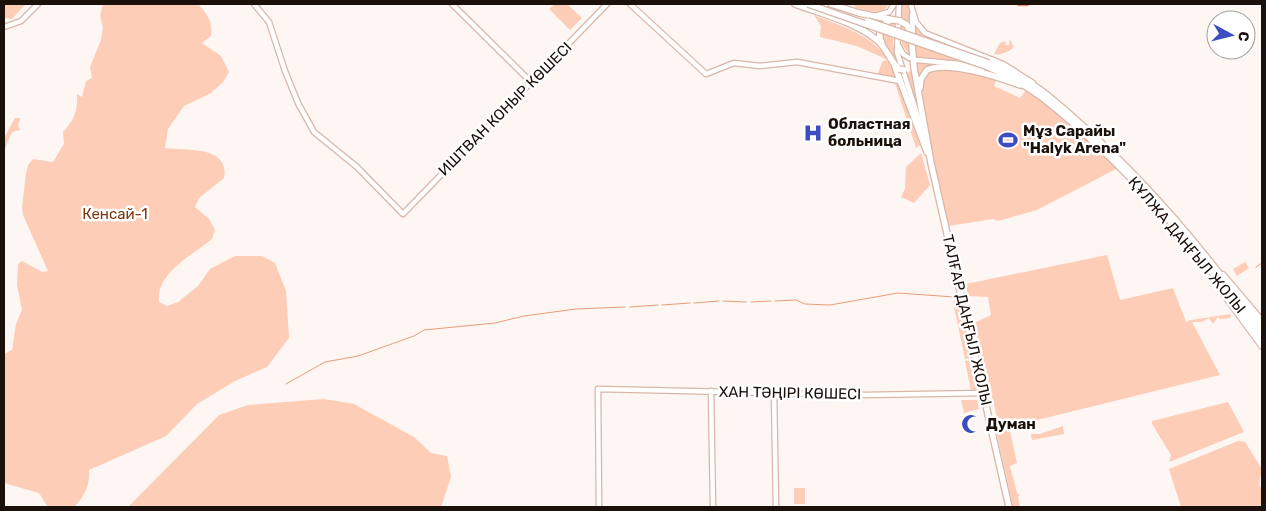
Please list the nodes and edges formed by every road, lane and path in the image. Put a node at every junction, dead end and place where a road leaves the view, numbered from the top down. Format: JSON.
{"nodes":[{"id":1,"x":38,"y":4,"type":"edge"},
{"id":2,"x":254,"y":4,"type":"edge"},
{"id":3,"x":452,"y":4,"type":"edge"},
{"id":4,"x":607,"y":4,"type":"edge"},
{"id":5,"x":630,"y":4,"type":"edge"},
{"id":6,"x":795,"y":4,"type":"edge"},
{"id":7,"x":808,"y":4,"type":"edge"},
{"id":8,"x":819,"y":4,"type":"edge"},
{"id":9,"x":825,"y":4,"type":"edge"},
{"id":10,"x":831,"y":4,"type":"edge"},
{"id":11,"x":894,"y":4,"type":"edge"},
{"id":12,"x":899,"y":4,"type":"edge"},
{"id":13,"x":911,"y":4,"type":"edge"},
{"id":14,"x":869,"y":15,"type":"junction"},
{"id":15,"x":896,"y":21,"type":"junction"},
{"id":16,"x":4,"y":27,"type":"edge"},
{"id":17,"x":905,"y":36,"type":"junction"},
{"id":18,"x":873,"y":37,"type":"junction"},
{"id":19,"x":913,"y":44,"type":"junction"},
{"id":20,"x":882,"y":46,"type":"junction"},
{"id":21,"x":913,"y":59,"type":"junction"},
{"id":22,"x":893,"y":62,"type":"junction"},
{"id":23,"x":988,"y":65,"type":"junction"},
{"id":24,"x":530,"y":81,"type":"junction"},
{"id":25,"x":900,"y":81,"type":"junction"},
{"id":26,"x":1034,"y":84,"type":"junction"},
{"id":27,"x":1024,"y":86,"type":"junction"},
{"id":28,"x":1038,"y":94,"type":"junction"},
{"id":29,"x":921,"y":105,"type":"junction"},
{"id":30,"x":931,"y":162,"type":"junction"},
{"id":31,"x":1208,"y":264,"type":"junction"},
{"id":32,"x":1246,"y":312,"type":"junction"},
{"id":33,"x":1262,"y":321,"type":"edge"},
{"id":34,"x":1262,"y":330,"type":"edge"},
{"id":35,"x":1262,"y":339,"type":"edge"},
{"id":36,"x":1262,"y":346,"type":"edge"},
{"id":37,"x":711,"y":391,"type":"junction"},
{"id":38,"x":774,"y":392,"type":"junction"},
{"id":39,"x":983,"y":393,"type":"junction"},
{"id":40,"x":599,"y":507,"type":"edge"},
{"id":41,"x":713,"y":507,"type":"edge"},
{"id":42,"x":776,"y":507,"type":"edge"},
{"id":43,"x":1008,"y":507,"type":"edge"}],
"edges":[{"from":1,"to":16,"type":"street"},
{"from":2,"to":24,"type":"street","name":"ИШТВАН КОНЫР КӨШЕСІ"},
{"from":3,"to":24,"type":"street"},
{"from":4,"to":24,"type":"street","name":"ИШТВАН КОНЫР КӨШЕСІ"},
{"from":5,"to":25,"type":"street"},
{"from":6,"to":18,"type":"main road"},
{"from":7,"to":17,"type":"main road","bridge":true},
{"from":8,"to":17,"type":"main road","bridge":true},
{"from":9,"to":18,"type":"main road"},
{"from":10,"to":14,"type":"main road"},
{"from":11,"to":14,"type":"street"},
{"from":12,"to":15,"type":"street"},
{"from":13,"to":19,"type":"street"},
{"from":13,"to":26,"type":"street"},
{"from":14,"to":15,"type":"main road"},
{"from":15,"to":19,"type":"main road"},
{"from":15,"to":20,"type":"main road"},
{"from":15,"to":21,"type":"street"},
{"from":15,"to":30,"type":"street"},
{"from":17,"to":23,"type":"main road","bridge":true},
{"from":18,"to":20,"type":"main road"},
{"from":19,"to":21,"type":"main road"},
{"from":20,"to":22,"type":"main road"},
{"from":21,"to":22,"type":"main road"},
{"from":21,"to":27,"type":"street"},
{"from":21,"to":29,"type":"main road"},
{"from":22,"to":25,"type":"main road"},
{"from":23,"to":26,"type":"main road","name":"ҚҰЛЖА ДАҢҒЫЛ ЖОЛЫ"},
{"from":23,"to":28,"type":"main road","name":"ҚҰЛЖА ДАҢҒЫЛ ЖОЛЫ"},
{"from":25,"to":30,"type":"main road"},
{"from":26,"to":31,"type":"main road","name":"ҚҰЛЖА ДАҢҒЫЛ ЖОЛЫ"},
{"from":27,"to":28,"type":"street"},
{"from":27,"to":29,"type":"main road"},
{"from":28,"to":31,"type":"main road","name":"ҚҰЛЖА ДАҢҒЫЛ ЖОЛЫ"},
{"from":29,"to":30,"type":"main road"},
{"from":30,"to":39,"type":"main road","name":"ТАЛҒАР ДАҢҒЫЛ ЖОЛЫ"},
{"from":31,"to":32,"type":"main road","name":"ҚҰЛЖА ДАҢҒЫЛ ЖОЛЫ"},
{"from":31,"to":33,"type":"main road"},
{"from":31,"to":36,"type":"main road"},
{"from":32,"to":34,"type":"main road","name":"ҚҰЛЖА ДАҢҒЫЛ ЖОЛЫ"},
{"from":32,"to":35,"type":"main road","name":"ҚҰЛЖА ДАҢҒЫЛ ЖОЛЫ"},
{"from":37,"to":38,"type":"street","name":"ХАН ТӘҢІРІ КӨШЕСІ"},
{"from":37,"to":40,"type":"street","name":"ХАН ТӘҢІРІ КӨШЕСІ"},
{"from":37,"to":41,"type":"street"},
{"from":38,"to":39,"type":"street","name":"ХАН ТӘҢІРІ КӨШЕСІ"},
{"from":38,"to":42,"type":"street"},
{"from":39,"to":43,"type":"main road","name":"ТАЛҒАР ДАҢҒЫЛ ЖОЛЫ"}]}
